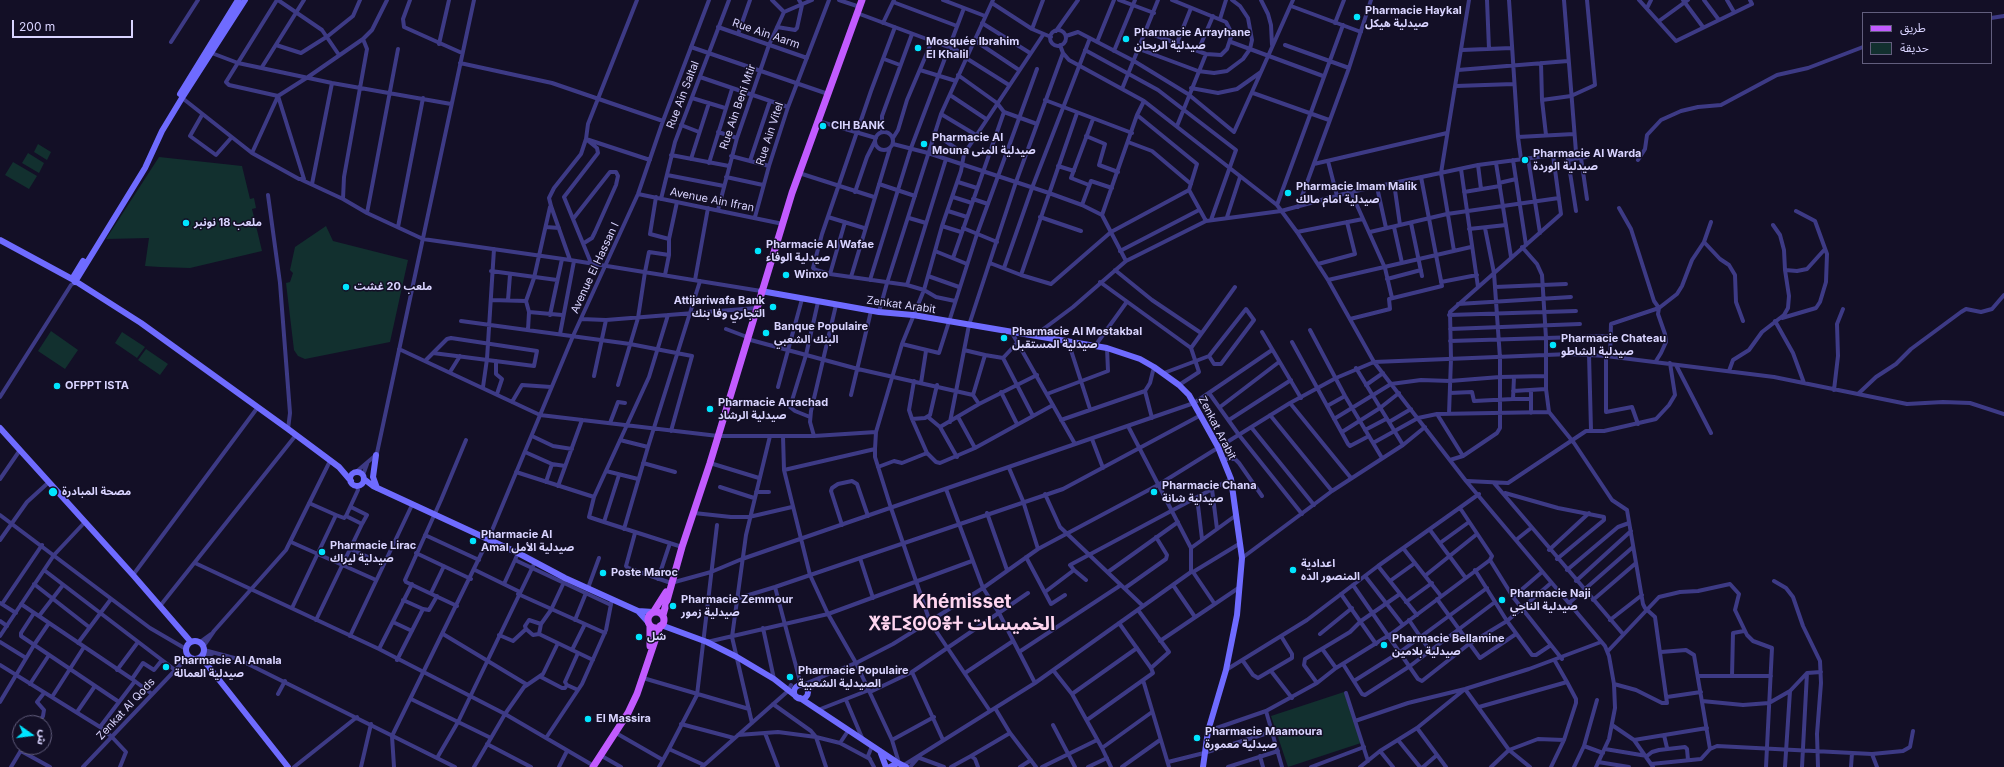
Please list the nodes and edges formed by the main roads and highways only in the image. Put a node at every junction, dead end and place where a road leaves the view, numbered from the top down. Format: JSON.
{"nodes":[{"id":1,"x":859,"y":7,"type":"edge"},
{"id":2,"x":671,"y":584,"type":"junction"},
{"id":3,"x":653,"y":612,"type":"junction"},
{"id":4,"x":662,"y":622,"type":"junction"},
{"id":5,"x":649,"y":624,"type":"junction"},
{"id":6,"x":650,"y":651,"type":"junction"},
{"id":7,"x":593,"y":767,"type":"edge"}],
"edges":[{"from":1,"to":2,"type":"main road"},
{"from":2,"to":3,"type":"main road"},
{"from":2,"to":4,"type":"main road"},
{"from":3,"to":4,"type":"main road"},
{"from":3,"to":5,"type":"main road"},
{"from":4,"to":5,"type":"main road"},
{"from":4,"to":6,"type":"main road"},
{"from":5,"to":6,"type":"main road"},
{"from":6,"to":7,"type":"main road"}]}
